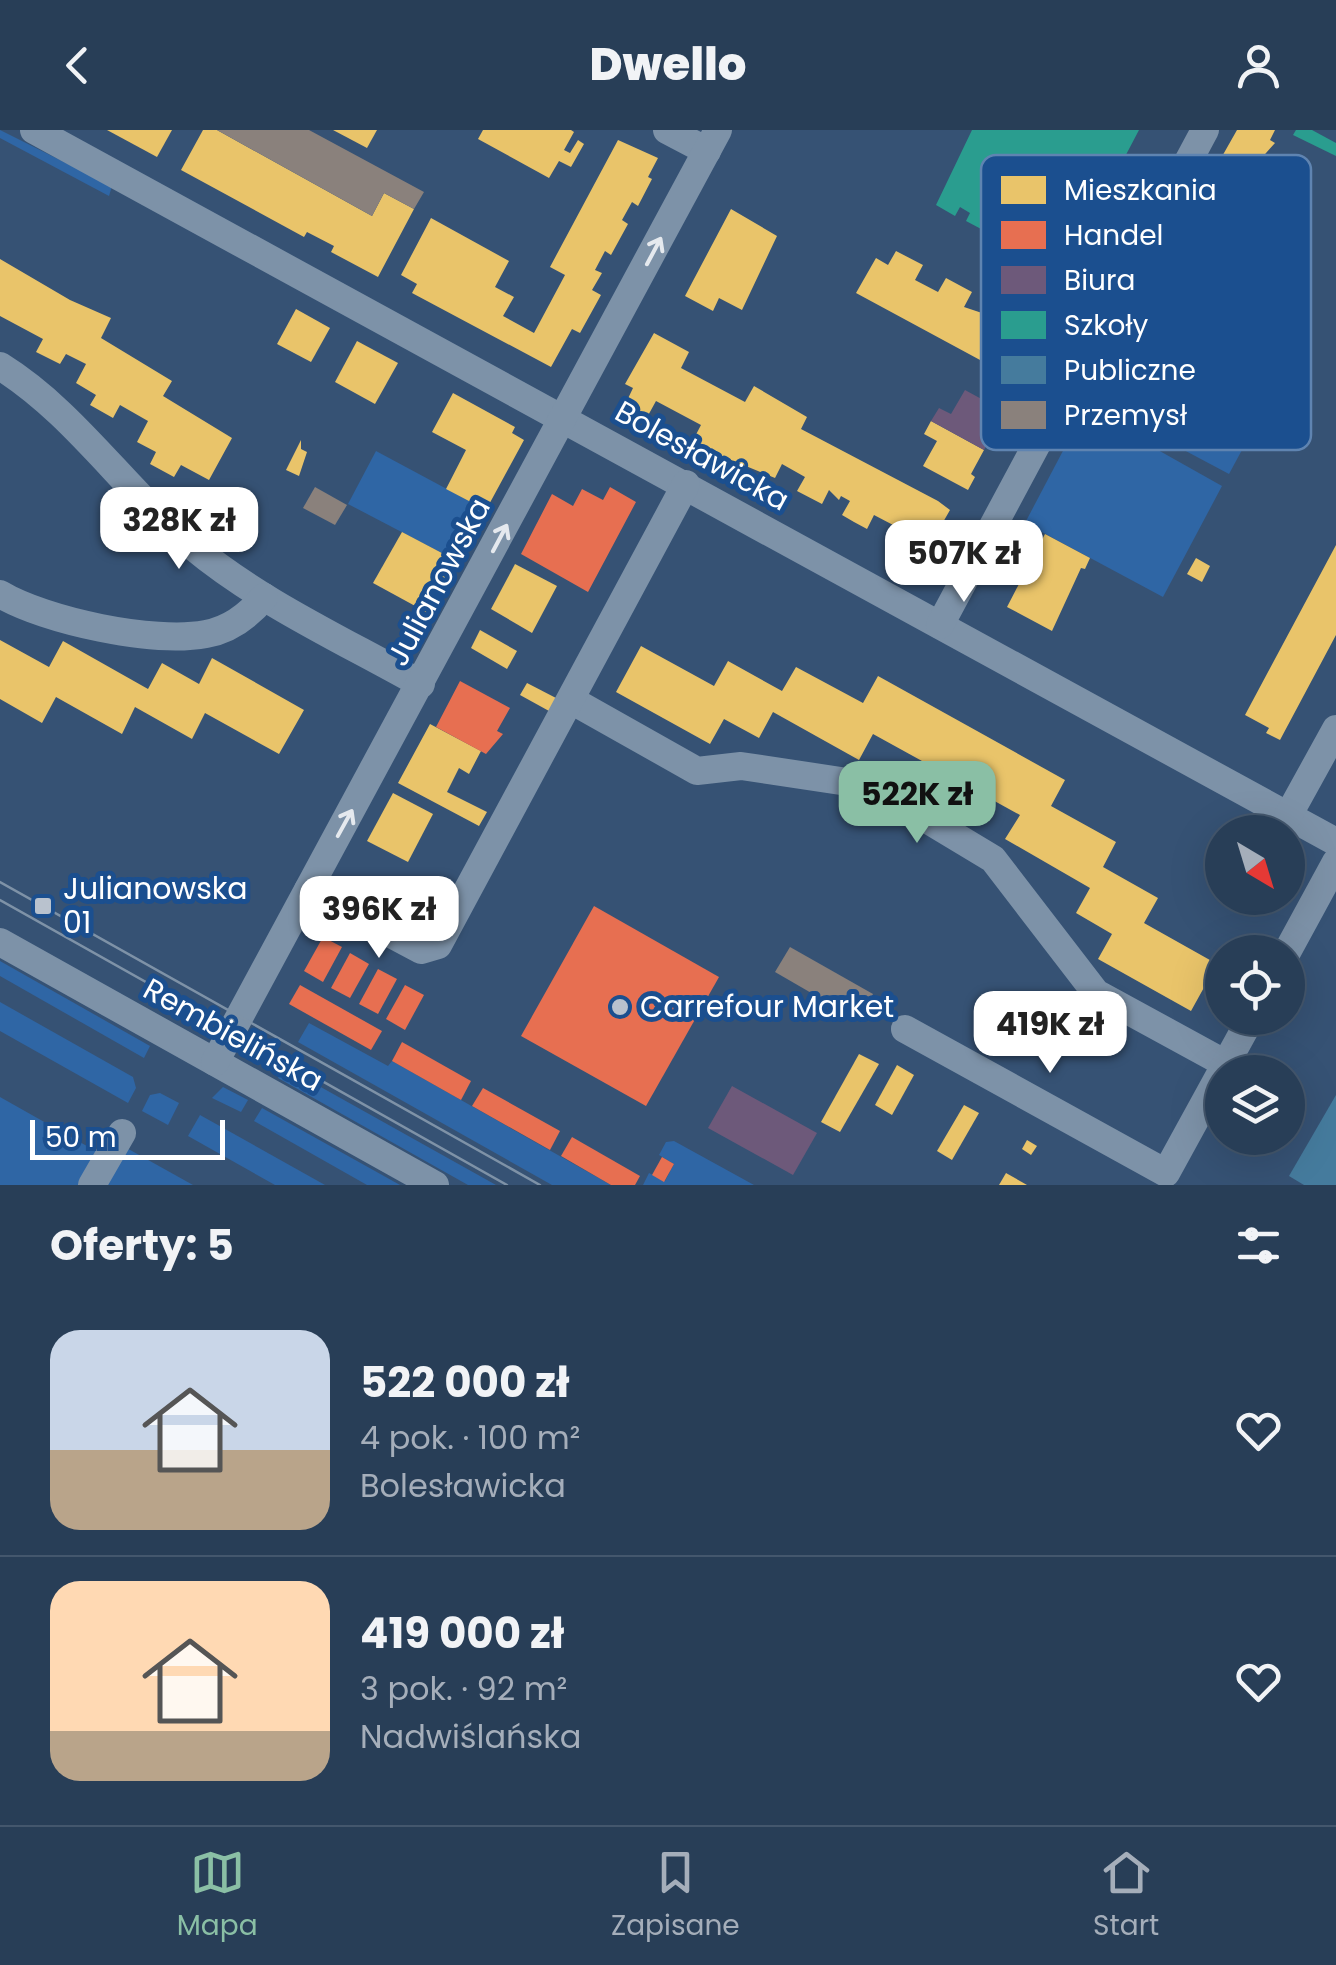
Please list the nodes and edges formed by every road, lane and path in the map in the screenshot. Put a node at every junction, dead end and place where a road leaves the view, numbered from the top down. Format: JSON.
{"nodes":[{"id":1,"x":34,"y":130,"type":"edge"},
{"id":2,"x":667,"y":130,"type":"edge"},
{"id":3,"x":1205,"y":130,"type":"edge"},
{"id":4,"x":712,"y":140,"type":"edge"},
{"id":5,"x":1192,"y":155,"type":"edge"},
{"id":6,"x":0,"y":366,"type":"edge"},
{"id":7,"x":566,"y":417,"type":"junction"},
{"id":8,"x":1033,"y":450,"type":"edge"},
{"id":9,"x":686,"y":484,"type":"junction"},
{"id":10,"x":0,"y":594,"type":"edge"},
{"id":11,"x":264,"y":597,"type":"junction"},
{"id":12,"x":940,"y":624,"type":"junction"},
{"id":13,"x":421,"y":684,"type":"junction"},
{"id":14,"x":570,"y":700,"type":"junction"},
{"id":15,"x":1336,"y":729,"type":"edge"},
{"id":16,"x":1286,"y":815,"type":"edge"},
{"id":17,"x":1289,"y":815,"type":"edge"},
{"id":18,"x":1305,"y":825,"type":"edge"},
{"id":19,"x":1336,"y":842,"type":"edge"},
{"id":20,"x":1336,"y":862,"type":"edge"},
{"id":21,"x":308,"y":890,"type":"junction"},
{"id":22,"x":1296,"y":935,"type":"edge"},
{"id":23,"x":0,"y":942,"type":"edge"},
{"id":24,"x":905,"y":1029,"type":"dead end"},
{"id":25,"x":1210,"y":1055,"type":"edge"},
{"id":26,"x":215,"y":1062,"type":"junction"},
{"id":27,"x":1205,"y":1102,"type":"edge"},
{"id":28,"x":122,"y":1133,"type":"dead end"},
{"id":29,"x":92,"y":1185,"type":"edge"},
{"id":30,"x":435,"y":1185,"type":"edge"}],
"edges":[{"from":1,"to":7,"type":"street","name":"Bolesławicka"},
{"from":2,"to":4,"type":"street"},
{"from":3,"to":5,"type":"street"},
{"from":7,"to":4,"type":"street","name":"Julianowska","one_way":true},
{"from":6,"to":11,"type":"street"},
{"from":7,"to":9,"type":"street","name":"Bolesławicka"},
{"from":13,"to":7,"type":"street","name":"Julianowska","one_way":true},
{"from":8,"to":12,"type":"street"},
{"from":9,"to":12,"type":"street","name":"Bolesławicka"},
{"from":9,"to":14,"type":"street"},
{"from":10,"to":11,"type":"street"},
{"from":11,"to":13,"type":"street"},
{"from":12,"to":16,"type":"street","name":"Bolesławicka"},
{"from":21,"to":13,"type":"street","name":"Julianowska","one_way":true},
{"from":14,"to":21,"type":"street"},
{"from":14,"to":25,"type":"street"},
{"from":15,"to":17,"type":"street"},
{"from":18,"to":19,"type":"street","name":"Bolesławicka"},
{"from":20,"to":22,"type":"street"},
{"from":21,"to":26,"type":"street","name":"Julianowska"},
{"from":23,"to":26,"type":"street","name":"Rembielińska"},
{"from":24,"to":27,"type":"street"},
{"from":26,"to":30,"type":"street","name":"Rembielińska"},
{"from":28,"to":29,"type":"street"}]}
